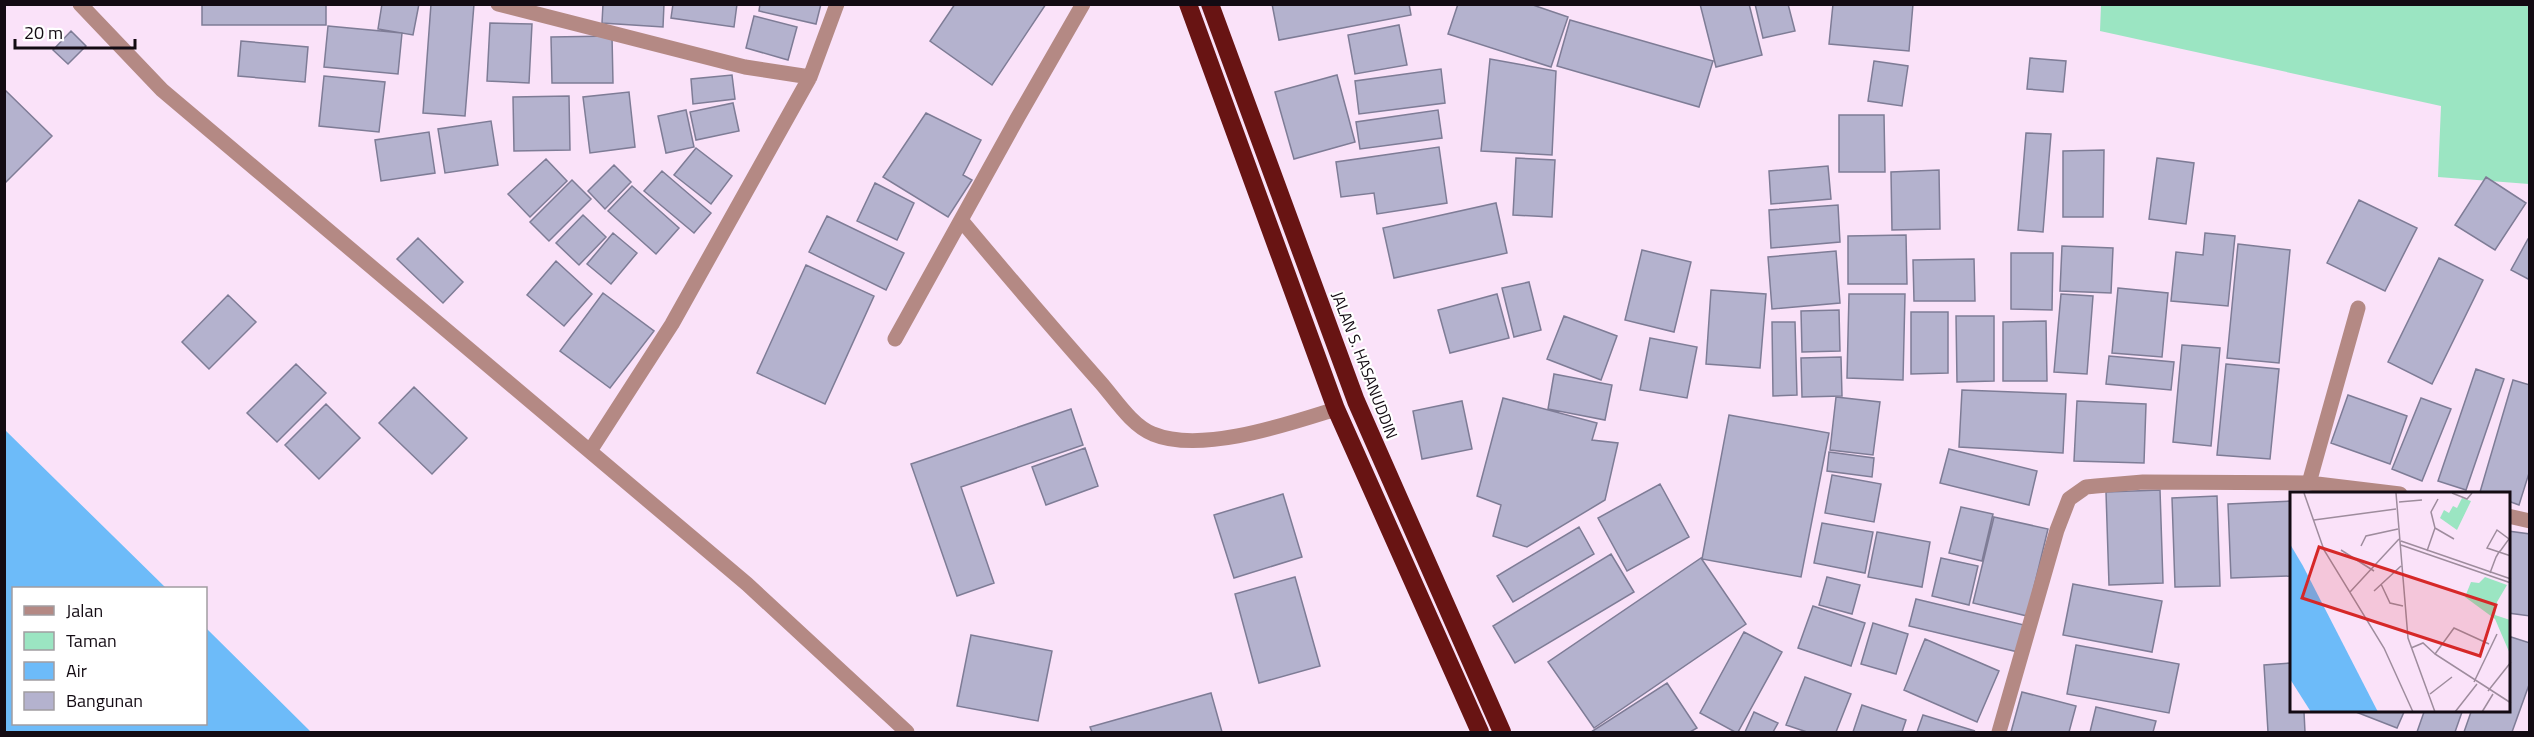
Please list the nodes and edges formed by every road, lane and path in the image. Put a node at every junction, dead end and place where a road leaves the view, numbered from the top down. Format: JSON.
{"nodes":[{"id":1,"x":80,"y":4,"type":"edge"},
{"id":2,"x":498,"y":4,"type":"edge"},
{"id":3,"x":837,"y":4,"type":"edge"},
{"id":4,"x":1083,"y":4,"type":"edge"},
{"id":5,"x":1188,"y":4,"type":"edge"},
{"id":6,"x":1210,"y":4,"type":"edge"},
{"id":7,"x":810,"y":77,"type":"junction"},
{"id":8,"x":961,"y":220,"type":"junction"},
{"id":9,"x":2358,"y":308,"type":"dead end"},
{"id":10,"x":896,"y":339,"type":"dead end"},
{"id":11,"x":1336,"y":409,"type":"junction"},
{"id":12,"x":590,"y":451,"type":"junction"},
{"id":13,"x":2309,"y":483,"type":"junction"},
{"id":14,"x":2383,"y":492,"type":"edge"},
{"id":15,"x":2510,"y":517,"type":"edge"},
{"id":16,"x":2529,"y":522,"type":"edge"},
{"id":17,"x":907,"y":732,"type":"edge"},
{"id":18,"x":1480,"y":732,"type":"edge"},
{"id":19,"x":1502,"y":732,"type":"edge"},
{"id":20,"x":1999,"y":732,"type":"edge"}],
"edges":[{"from":1,"to":12,"type":"street"},
{"from":2,"to":7,"type":"street"},
{"from":3,"to":7,"type":"street"},
{"from":4,"to":8,"type":"street"},
{"from":5,"to":11,"type":"highway"},
{"from":6,"to":19,"type":"highway","name":"JALAN S. HASANUDDIN"},
{"from":7,"to":12,"type":"street"},
{"from":8,"to":10,"type":"street"},
{"from":8,"to":11,"type":"street"},
{"from":9,"to":13,"type":"street"},
{"from":11,"to":18,"type":"highway"},
{"from":12,"to":17,"type":"street"},
{"from":13,"to":14,"type":"street"},
{"from":13,"to":20,"type":"street"},
{"from":15,"to":16,"type":"street"}]}
